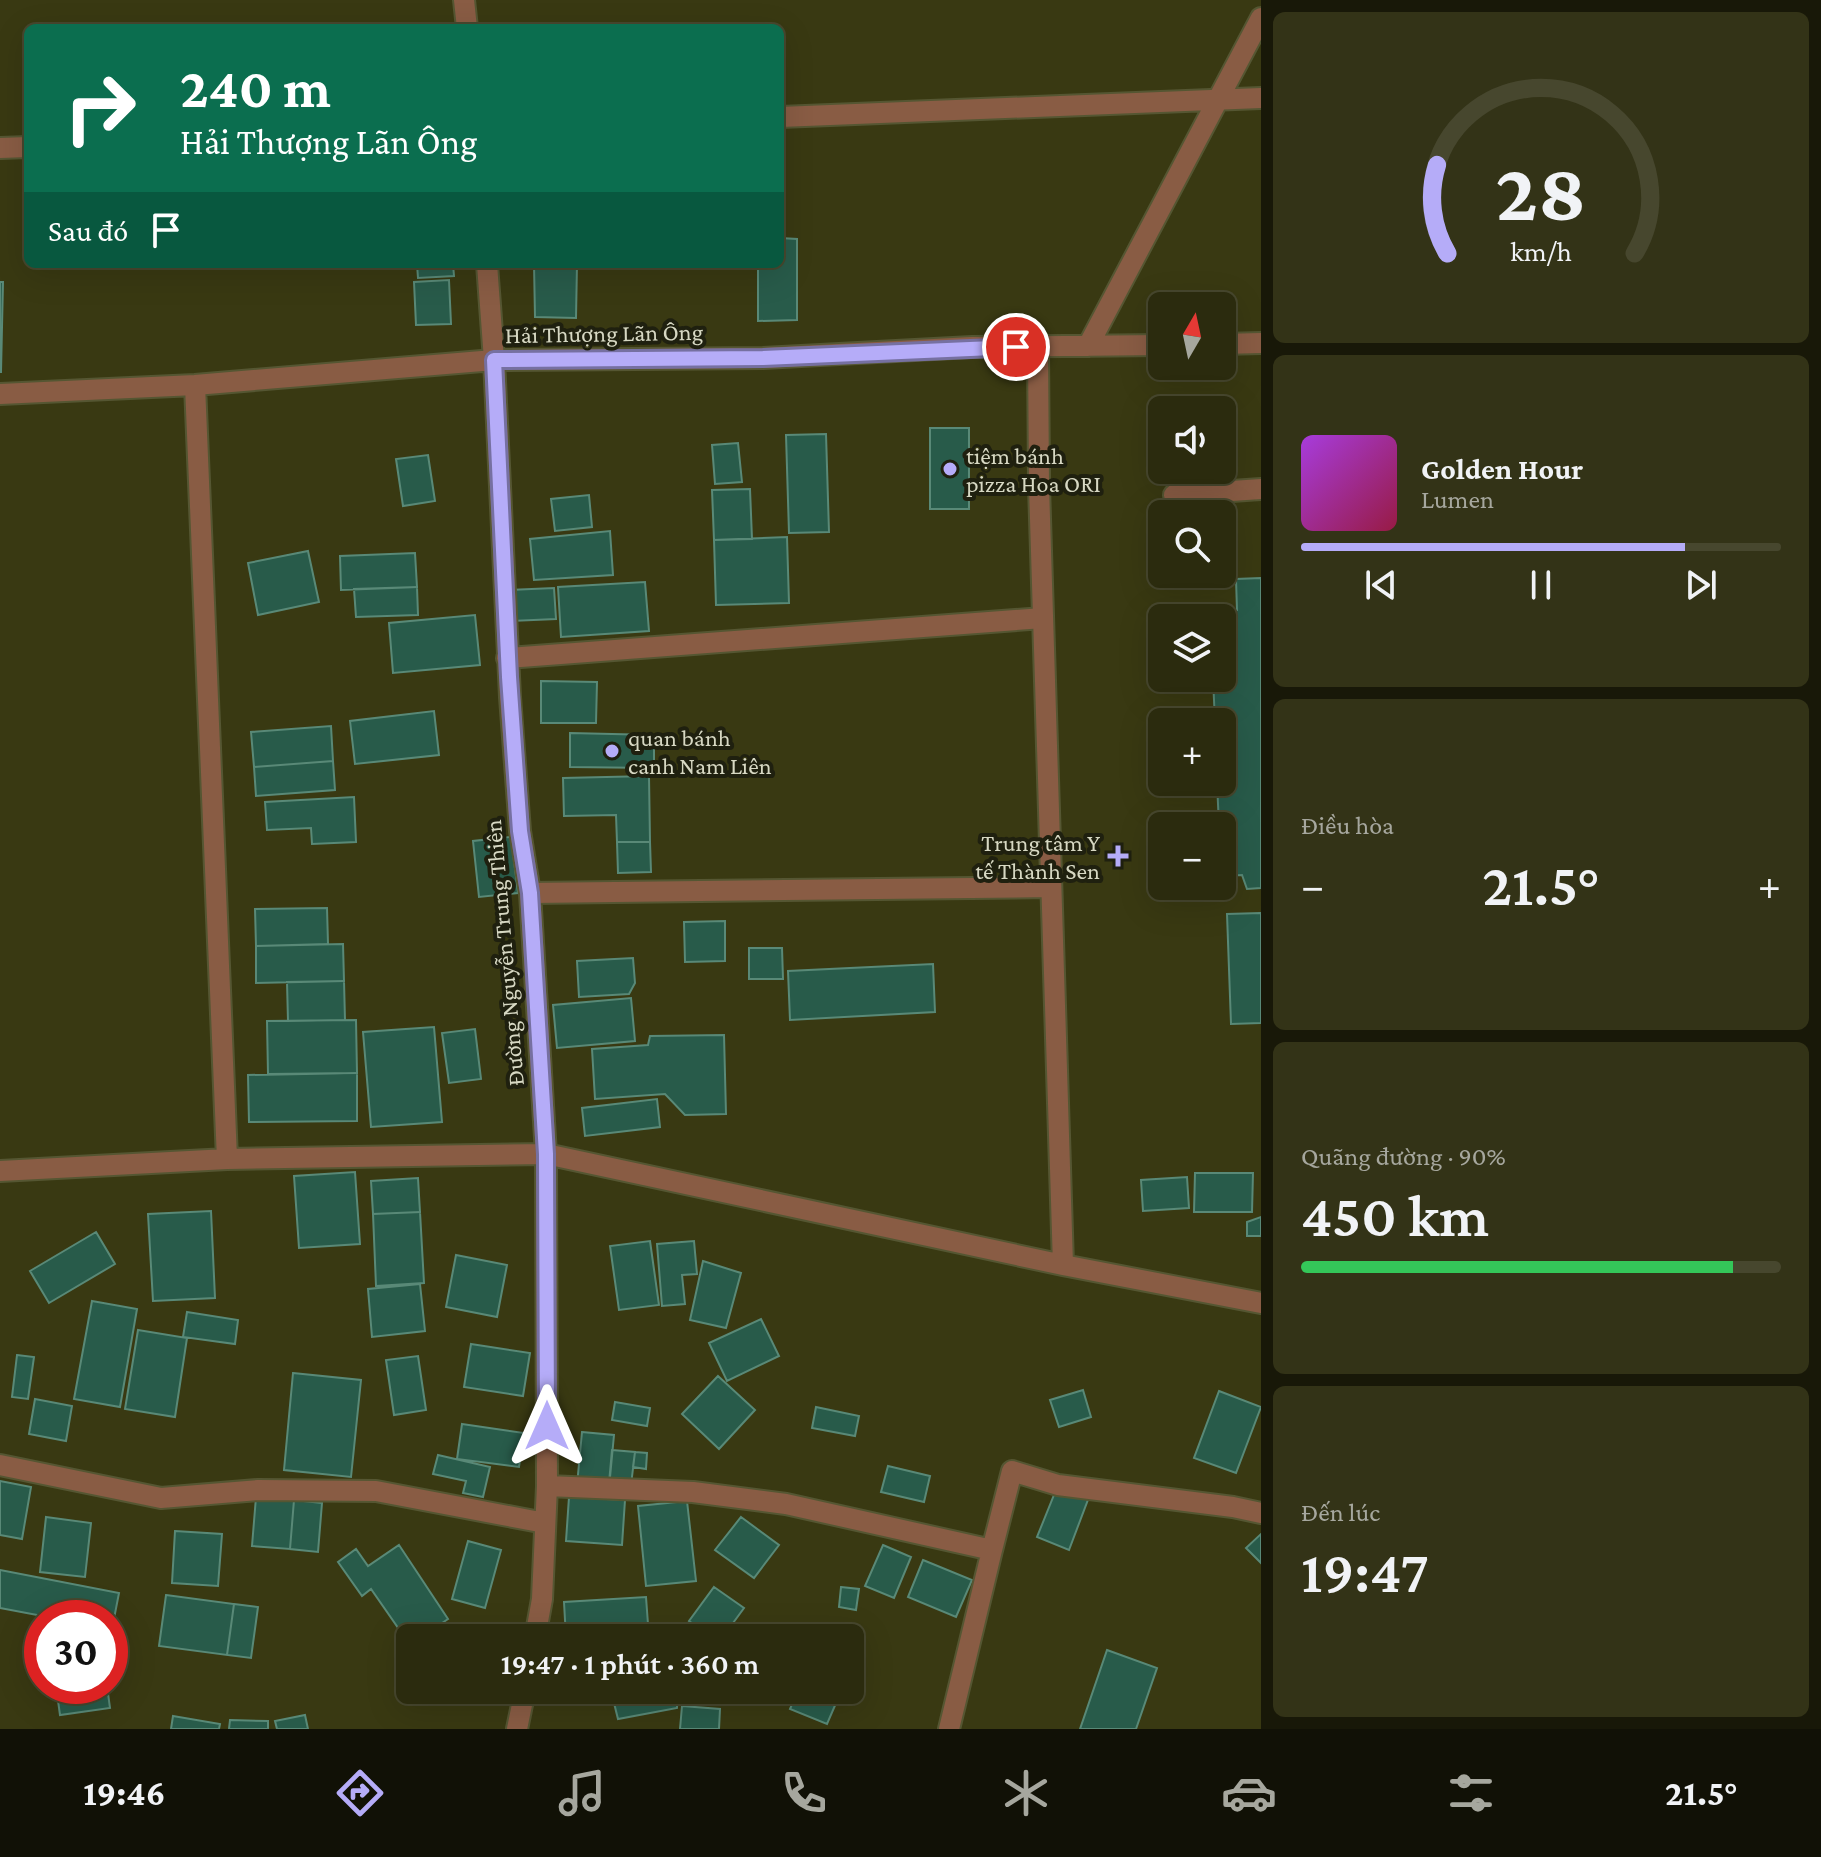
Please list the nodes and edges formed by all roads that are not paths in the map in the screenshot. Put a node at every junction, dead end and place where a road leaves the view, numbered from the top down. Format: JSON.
{"nodes":[{"id":1,"x":464,"y":0,"type":"edge"},
{"id":2,"x":1261,"y":18,"type":"edge"},
{"id":3,"x":467,"y":24,"type":"edge"},
{"id":4,"x":1261,"y":98,"type":"edge"},
{"id":5,"x":1217,"y":100,"type":"junction"},
{"id":6,"x":784,"y":117,"type":"edge"},
{"id":7,"x":24,"y":147,"type":"edge"},
{"id":8,"x":0,"y":148,"type":"edge"},
{"id":9,"x":487,"y":268,"type":"edge"},
{"id":10,"x":1261,"y":343,"type":"edge"},
{"id":11,"x":1236,"y":344,"type":"edge"},
{"id":12,"x":1148,"y":345,"type":"edge"},
{"id":13,"x":1088,"y":346,"type":"junction"},
{"id":14,"x":1038,"y":347,"type":"junction"},
{"id":15,"x":494,"y":360,"type":"junction"},
{"id":16,"x":195,"y":385,"type":"junction"},
{"id":17,"x":0,"y":394,"type":"edge"},
{"id":18,"x":1261,"y":489,"type":"edge"},
{"id":19,"x":1174,"y":495,"type":"dead end"},
{"id":20,"x":1043,"y":618,"type":"junction"},
{"id":21,"x":507,"y":658,"type":"junction"},
{"id":22,"x":1051,"y":887,"type":"junction"},
{"id":23,"x":530,"y":893,"type":"junction"},
{"id":24,"x":546,"y":1154,"type":"junction"},
{"id":25,"x":227,"y":1159,"type":"junction"},
{"id":26,"x":0,"y":1171,"type":"edge"},
{"id":27,"x":1063,"y":1265,"type":"junction"},
{"id":28,"x":1261,"y":1303,"type":"edge"},
{"id":29,"x":0,"y":1465,"type":"edge"},
{"id":30,"x":547,"y":1486,"type":"junction"},
{"id":31,"x":1261,"y":1513,"type":"edge"},
{"id":32,"x":545,"y":1523,"type":"junction"},
{"id":33,"x":992,"y":1550,"type":"junction"},
{"id":34,"x":538,"y":1624,"type":"edge"},
{"id":35,"x":522,"y":1704,"type":"edge"},
{"id":36,"x":517,"y":1729,"type":"edge"},
{"id":37,"x":949,"y":1729,"type":"edge"}],
"edges":[{"from":1,"to":3,"type":"street"},
{"from":2,"to":5,"type":"street"},
{"from":4,"to":5,"type":"street"},
{"from":5,"to":6,"type":"street"},
{"from":5,"to":13,"type":"street"},
{"from":7,"to":8,"type":"street"},
{"from":9,"to":15,"type":"street","name":"Đường Nguyễn Trung Thiên"},
{"from":10,"to":11,"type":"street"},
{"from":12,"to":13,"type":"street","name":"Hải Thượng Lãn Ông"},
{"from":13,"to":14,"type":"street","name":"Hải Thượng Lãn Ông"},
{"from":14,"to":15,"type":"street","name":"Hải Thượng Lãn Ông"},
{"from":14,"to":20,"type":"street"},
{"from":15,"to":16,"type":"street","name":"Hải Thượng Lãn Ông"},
{"from":15,"to":21,"type":"street","name":"Đường Nguyễn Trung Thiên"},
{"from":16,"to":17,"type":"street","name":"Hải Thượng Lãn Ông"},
{"from":16,"to":25,"type":"street"},
{"from":18,"to":19,"type":"street"},
{"from":20,"to":21,"type":"street"},
{"from":20,"to":22,"type":"street"},
{"from":21,"to":23,"type":"street","name":"Đường Nguyễn Trung Thiên"},
{"from":22,"to":23,"type":"street"},
{"from":22,"to":27,"type":"street"},
{"from":23,"to":24,"type":"street","name":"Đường Nguyễn Trung Thiên"},
{"from":24,"to":25,"type":"street"},
{"from":24,"to":27,"type":"street"},
{"from":24,"to":30,"type":"street","name":"Đường Nguyễn Trung Thiên"},
{"from":25,"to":26,"type":"street"},
{"from":27,"to":28,"type":"street"},
{"from":29,"to":32,"type":"street"},
{"from":30,"to":32,"type":"street","name":"Đường Nguyễn Trung Thiên"},
{"from":30,"to":33,"type":"street"},
{"from":31,"to":33,"type":"street"},
{"from":32,"to":34,"type":"street","name":"Đường Nguyễn Trung Thiên"},
{"from":33,"to":37,"type":"street"},
{"from":35,"to":36,"type":"street"}]}
